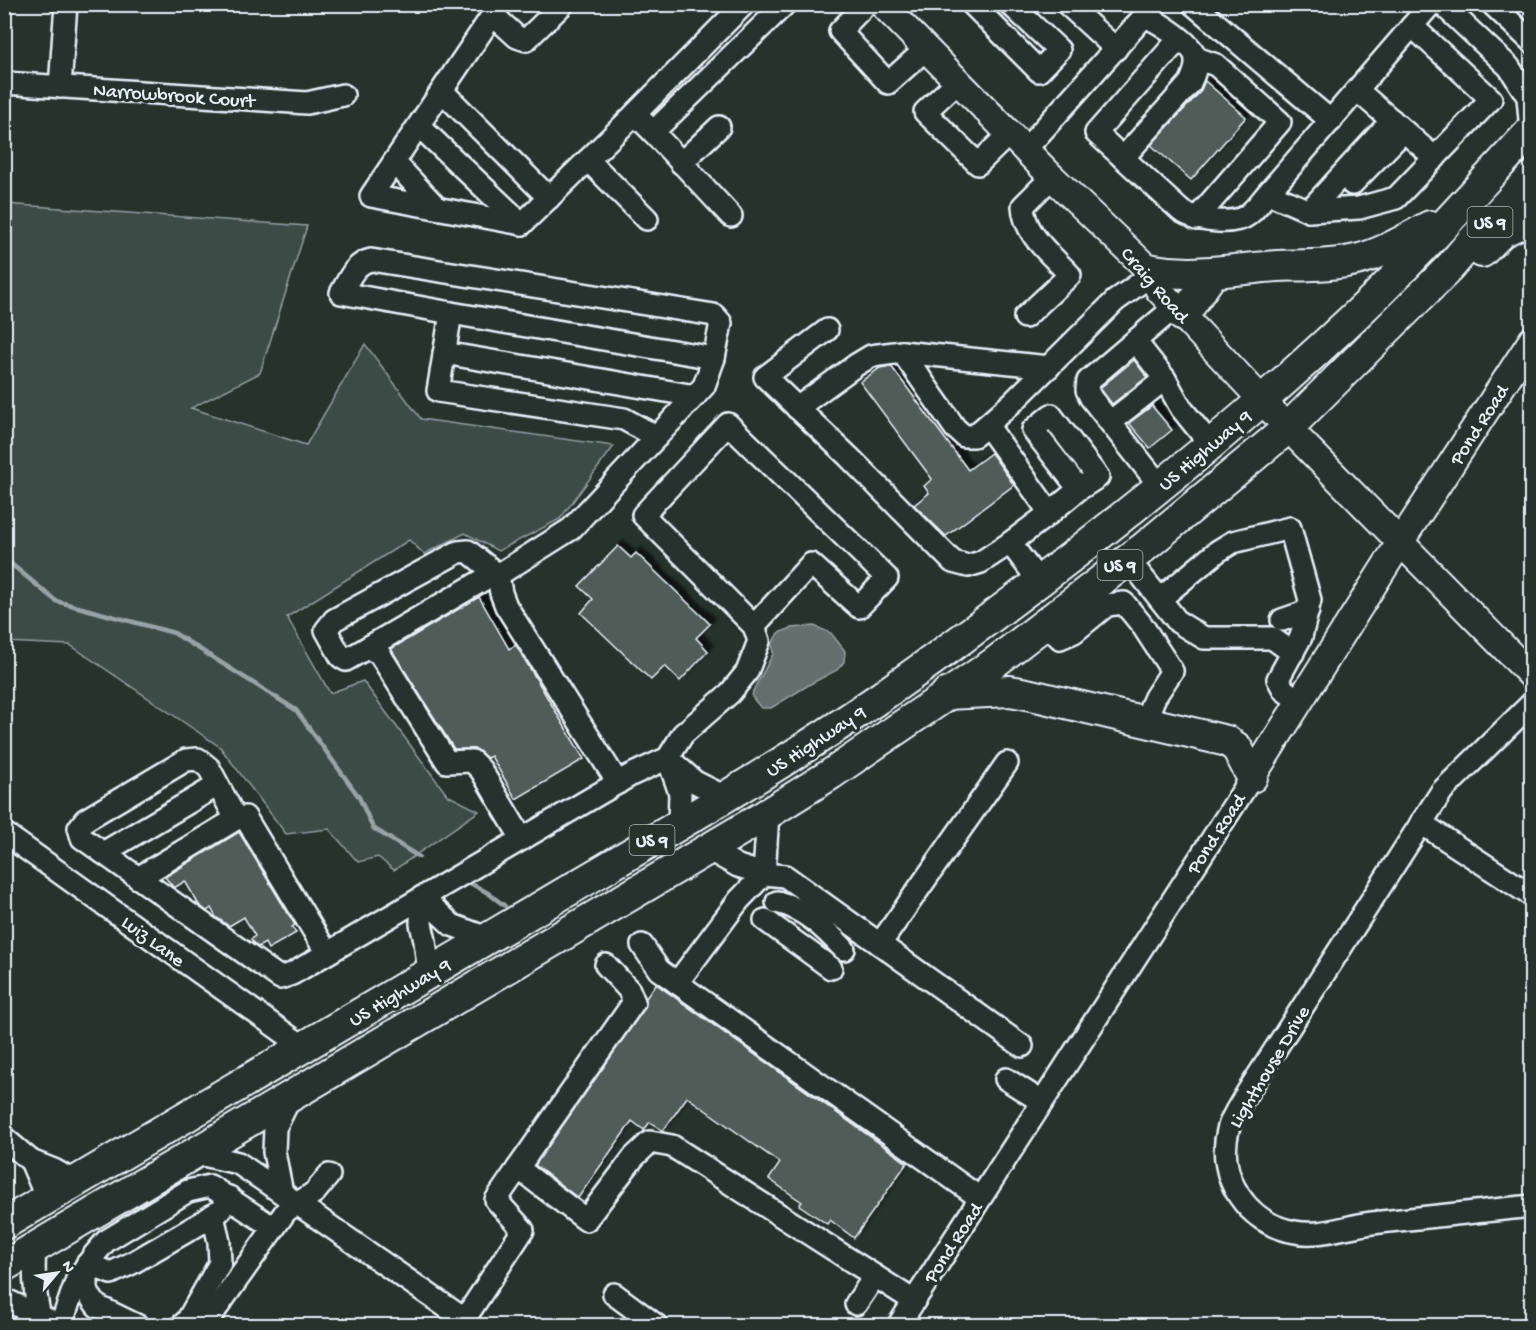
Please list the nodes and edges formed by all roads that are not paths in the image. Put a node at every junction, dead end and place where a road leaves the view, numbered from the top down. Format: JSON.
{"nodes":[{"id":1,"x":66,"y":4,"type":"edge"},
{"id":2,"x":563,"y":4,"type":"edge"},
{"id":3,"x":744,"y":4,"type":"edge"},
{"id":4,"x":785,"y":4,"type":"edge"},
{"id":5,"x":866,"y":4,"type":"edge"},
{"id":6,"x":882,"y":4,"type":"edge"},
{"id":7,"x":1010,"y":4,"type":"edge"},
{"id":8,"x":1067,"y":4,"type":"edge"},
{"id":9,"x":1192,"y":4,"type":"edge"},
{"id":10,"x":1431,"y":4,"type":"edge"},
{"id":11,"x":1442,"y":4,"type":"edge"},
{"id":12,"x":1492,"y":4,"type":"edge"},
{"id":13,"x":983,"y":8,"type":"edge"},
{"id":14,"x":496,"y":10,"type":"edge"},
{"id":15,"x":1150,"y":10,"type":"edge"},
{"id":16,"x":1412,"y":26,"type":"junction"},
{"id":17,"x":1179,"y":39,"type":"junction"},
{"id":18,"x":1532,"y":42,"type":"edge"},
{"id":19,"x":1116,"y":49,"type":"junction"},
{"id":20,"x":926,"y":50,"type":"junction"},
{"id":21,"x":1196,"y":58,"type":"junction"},
{"id":22,"x":1509,"y":68,"type":"junction"},
{"id":23,"x":1532,"y":76,"type":"edge"},
{"id":24,"x":958,"y":81,"type":"junction"},
{"id":25,"x":4,"y":83,"type":"edge"},
{"id":26,"x":60,"y":87,"type":"junction"},
{"id":27,"x":1358,"y":90,"type":"junction"},
{"id":28,"x":442,"y":91,"type":"junction"},
{"id":29,"x":343,"y":95,"type":"dead end"},
{"id":30,"x":635,"y":114,"type":"junction"},
{"id":31,"x":1331,"y":121,"type":"junction"},
{"id":32,"x":1397,"y":125,"type":"junction"},
{"id":33,"x":419,"y":126,"type":"junction"},
{"id":34,"x":718,"y":127,"type":"dead end"},
{"id":35,"x":1531,"y":130,"type":"edge"},
{"id":36,"x":653,"y":132,"type":"junction"},
{"id":37,"x":1017,"y":142,"type":"junction"},
{"id":38,"x":1123,"y":158,"type":"junction"},
{"id":39,"x":1435,"y":158,"type":"junction"},
{"id":40,"x":588,"y":160,"type":"junction"},
{"id":41,"x":394,"y":162,"type":"junction"},
{"id":42,"x":681,"y":164,"type":"junction"},
{"id":43,"x":1052,"y":177,"type":"junction"},
{"id":44,"x":1532,"y":177,"type":"edge"},
{"id":45,"x":1268,"y":194,"type":"junction"},
{"id":46,"x":549,"y":198,"type":"junction"},
{"id":47,"x":437,"y":208,"type":"junction"},
{"id":48,"x":1318,"y":211,"type":"junction"},
{"id":49,"x":1455,"y":212,"type":"junction"},
{"id":50,"x":731,"y":216,"type":"dead end"},
{"id":51,"x":647,"y":219,"type":"dead end"},
{"id":52,"x":1196,"y":219,"type":"junction"},
{"id":53,"x":1532,"y":221,"type":"edge"},
{"id":54,"x":522,"y":224,"type":"junction"},
{"id":55,"x":1449,"y":268,"type":"junction"},
{"id":56,"x":1150,"y":272,"type":"junction"},
{"id":57,"x":1213,"y":273,"type":"junction"},
{"id":58,"x":451,"y":312,"type":"junction"},
{"id":59,"x":1179,"y":312,"type":"junction"},
{"id":60,"x":1025,"y":317,"type":"dead end"},
{"id":61,"x":827,"y":330,"type":"dead end"},
{"id":62,"x":1532,"y":340,"type":"edge"},
{"id":63,"x":1136,"y":342,"type":"junction"},
{"id":64,"x":444,"y":352,"type":"junction"},
{"id":65,"x":902,"y":352,"type":"junction"},
{"id":66,"x":714,"y":358,"type":"junction"},
{"id":67,"x":1049,"y":367,"type":"junction"},
{"id":68,"x":1165,"y":379,"type":"junction"},
{"id":69,"x":695,"y":396,"type":"junction"},
{"id":70,"x":1262,"y":401,"type":"junction"},
{"id":71,"x":797,"y":408,"type":"junction"},
{"id":72,"x":1110,"y":422,"type":"junction"},
{"id":73,"x":987,"y":425,"type":"junction"},
{"id":74,"x":1288,"y":428,"type":"junction"},
{"id":75,"x":657,"y":437,"type":"junction"},
{"id":76,"x":1210,"y":444,"type":"junction"},
{"id":77,"x":1160,"y":486,"type":"junction"},
{"id":78,"x":1079,"y":489,"type":"dead end"},
{"id":79,"x":1050,"y":513,"type":"junction"},
{"id":80,"x":1401,"y":542,"type":"junction"},
{"id":81,"x":1010,"y":543,"type":"junction"},
{"id":82,"x":1128,"y":559,"type":"junction"},
{"id":83,"x":496,"y":574,"type":"junction"},
{"id":84,"x":1039,"y":581,"type":"junction"},
{"id":85,"x":1100,"y":596,"type":"junction"},
{"id":86,"x":1160,"y":599,"type":"junction"},
{"id":87,"x":1308,"y":611,"type":"junction"},
{"id":88,"x":754,"y":626,"type":"junction"},
{"id":89,"x":1228,"y":638,"type":"junction"},
{"id":90,"x":367,"y":648,"type":"junction"},
{"id":91,"x":1293,"y":653,"type":"junction"},
{"id":92,"x":1532,"y":676,"type":"edge"},
{"id":93,"x":946,"y":693,"type":"junction"},
{"id":94,"x":1300,"y":702,"type":"junction"},
{"id":95,"x":1532,"y":703,"type":"edge"},
{"id":96,"x":1144,"y":722,"type":"junction"},
{"id":97,"x":668,"y":758,"type":"junction"},
{"id":98,"x":1007,"y":763,"type":"dead end"},
{"id":99,"x":1252,"y":777,"type":"junction"},
{"id":100,"x":618,"y":783,"type":"junction"},
{"id":101,"x":218,"y":785,"type":"junction"},
{"id":102,"x":725,"y":797,"type":"junction"},
{"id":103,"x":768,"y":814,"type":"junction"},
{"id":104,"x":236,"y":819,"type":"junction"},
{"id":105,"x":1421,"y":823,"type":"junction"},
{"id":106,"x":679,"y":824,"type":"junction"},
{"id":107,"x":4,"y":832,"type":"edge"},
{"id":108,"x":522,"y":839,"type":"junction"},
{"id":109,"x":708,"y":849,"type":"junction"},
{"id":110,"x":103,"y":853,"type":"junction"},
{"id":111,"x":764,"y":874,"type":"junction"},
{"id":112,"x":138,"y":878,"type":"junction"},
{"id":113,"x":792,"y":881,"type":"junction"},
{"id":114,"x":1532,"y":896,"type":"edge"},
{"id":115,"x":422,"y":897,"type":"junction"},
{"id":116,"x":777,"y":902,"type":"dead end"},
{"id":117,"x":765,"y":920,"type":"dead end"},
{"id":118,"x":487,"y":938,"type":"junction"},
{"id":119,"x":880,"y":944,"type":"junction"},
{"id":120,"x":642,"y":945,"type":"dead end"},
{"id":121,"x":327,"y":953,"type":"junction"},
{"id":122,"x":606,"y":966,"type":"dead end"},
{"id":123,"x":831,"y":968,"type":"dead end"},
{"id":124,"x":429,"y":973,"type":"junction"},
{"id":125,"x":677,"y":983,"type":"junction"},
{"id":126,"x":1022,"y":1046,"type":"dead end"},
{"id":127,"x":303,"y":1047,"type":"junction"},
{"id":128,"x":1006,"y":1078,"type":"dead end"},
{"id":129,"x":291,"y":1096,"type":"junction"},
{"id":130,"x":1042,"y":1102,"type":"junction"},
{"id":131,"x":4,"y":1138,"type":"edge"},
{"id":132,"x":195,"y":1153,"type":"junction"},
{"id":133,"x":31,"y":1161,"type":"junction"},
{"id":134,"x":518,"y":1168,"type":"junction"},
{"id":135,"x":329,"y":1175,"type":"dead end"},
{"id":136,"x":75,"y":1182,"type":"junction"},
{"id":137,"x":229,"y":1197,"type":"junction"},
{"id":138,"x":290,"y":1198,"type":"junction"},
{"id":139,"x":980,"y":1198,"type":"junction"},
{"id":140,"x":47,"y":1199,"type":"junction"},
{"id":141,"x":1532,"y":1206,"type":"edge"},
{"id":142,"x":213,"y":1215,"type":"junction"},
{"id":143,"x":6,"y":1221,"type":"edge"},
{"id":144,"x":274,"y":1228,"type":"junction"},
{"id":145,"x":35,"y":1248,"type":"junction"},
{"id":146,"x":87,"y":1264,"type":"junction"},
{"id":147,"x":4,"y":1266,"type":"edge"},
{"id":148,"x":875,"y":1276,"type":"junction"},
{"id":149,"x":614,"y":1294,"type":"dead end"},
{"id":150,"x":4,"y":1299,"type":"edge"},
{"id":151,"x":914,"y":1301,"type":"junction"},
{"id":152,"x":856,"y":1304,"type":"dead end"},
{"id":153,"x":40,"y":1317,"type":"junction"},
{"id":154,"x":462,"y":1322,"type":"edge"},
{"id":155,"x":62,"y":1325,"type":"edge"},
{"id":156,"x":138,"y":1326,"type":"edge"},
{"id":157,"x":181,"y":1326,"type":"edge"},
{"id":158,"x":204,"y":1326,"type":"edge"},
{"id":159,"x":657,"y":1326,"type":"edge"},
{"id":160,"x":898,"y":1326,"type":"edge"}],
"edges":[{"from":1,"to":26,"type":"street"},
{"from":2,"to":14,"type":"street"},
{"from":3,"to":30,"type":"street"},
{"from":4,"to":36,"type":"street"},
{"from":5,"to":20,"type":"street"},
{"from":6,"to":20,"type":"main road","name":"Craig Road"},
{"from":7,"to":13,"type":"street"},
{"from":8,"to":19,"type":"street"},
{"from":9,"to":31,"type":"street"},
{"from":10,"to":16,"type":"street"},
{"from":11,"to":22,"type":"street"},
{"from":12,"to":18,"type":"street"},
{"from":14,"to":28,"type":"street"},
{"from":15,"to":17,"type":"street"},
{"from":15,"to":19,"type":"street"},
{"from":16,"to":27,"type":"street"},
{"from":16,"to":39,"type":"street"},
{"from":17,"to":21,"type":"street"},
{"from":17,"to":38,"type":"street"},
{"from":19,"to":37,"type":"street"},
{"from":20,"to":24,"type":"main road","name":"Craig Road"},
{"from":21,"to":38,"type":"street"},
{"from":21,"to":52,"type":"street"},
{"from":22,"to":23,"type":"street"},
{"from":22,"to":35,"type":"street"},
{"from":24,"to":37,"type":"main road","name":"Craig Road"},
{"from":24,"to":37,"type":"street"},
{"from":25,"to":26,"type":"street","name":"Narrowbrook Court"},
{"from":26,"to":29,"type":"street","name":"Narrowbrook Court"},
{"from":27,"to":31,"type":"street"},
{"from":27,"to":32,"type":"street"},
{"from":28,"to":33,"type":"street"},
{"from":28,"to":46,"type":"street"},
{"from":30,"to":36,"type":"street"},
{"from":30,"to":40,"type":"street"},
{"from":31,"to":45,"type":"street"},
{"from":32,"to":39,"type":"street"},
{"from":32,"to":48,"type":"street"},
{"from":33,"to":41,"type":"street"},
{"from":33,"to":54,"type":"street"},
{"from":34,"to":42,"type":"street"},
{"from":35,"to":49,"type":"highway","name":"US Highway 9","number":"US 9"},
{"from":36,"to":42,"type":"street"},
{"from":37,"to":43,"type":"main road","name":"Craig Road"},
{"from":38,"to":52,"type":"street"},
{"from":39,"to":48,"type":"street"},
{"from":40,"to":46,"type":"street"},
{"from":40,"to":51,"type":"street"},
{"from":41,"to":47,"type":"street"},
{"from":41,"to":47,"type":"street"},
{"from":42,"to":50,"type":"street"},
{"from":43,"to":56,"type":"main road","name":"Craig Road"},
{"from":43,"to":60,"type":"street"},
{"from":44,"to":55,"type":"highway","name":"US Highway 9","number":"US 9"},
{"from":45,"to":48,"type":"street"},
{"from":45,"to":52,"type":"street"},
{"from":46,"to":54,"type":"street"},
{"from":47,"to":54,"type":"street"},
{"from":49,"to":57,"type":"highway"},
{"from":49,"to":70,"type":"highway","name":"US Highway 9","number":"US 9"},
{"from":53,"to":55,"type":"highway"},
{"from":55,"to":74,"type":"highway","name":"US Highway 9","number":"US 9"},
{"from":56,"to":57,"type":"highway"},
{"from":56,"to":59,"type":"main road","name":"Craig Road"},
{"from":56,"to":67,"type":"street"},
{"from":57,"to":59,"type":"highway"},
{"from":58,"to":64,"type":"street"},
{"from":58,"to":66,"type":"street"},
{"from":58,"to":66,"type":"street"},
{"from":59,"to":63,"type":"street"},
{"from":59,"to":70,"type":"main road","name":"Craig Road"},
{"from":61,"to":71,"type":"street"},
{"from":62,"to":80,"type":"main road","name":"Pond Road"},
{"from":63,"to":68,"type":"street"},
{"from":63,"to":72,"type":"street"},
{"from":64,"to":69,"type":"street"},
{"from":64,"to":75,"type":"street"},
{"from":65,"to":67,"type":"street"},
{"from":65,"to":71,"type":"street"},
{"from":65,"to":73,"type":"street"},
{"from":66,"to":69,"type":"street"},
{"from":67,"to":73,"type":"street"},
{"from":68,"to":72,"type":"street"},
{"from":68,"to":76,"type":"street"},
{"from":69,"to":75,"type":"street"},
{"from":70,"to":74,"type":"main road","name":"Craig Road"},
{"from":70,"to":76,"type":"highway","name":"US Highway 9","number":"US 9"},
{"from":71,"to":81,"type":"street"},
{"from":72,"to":77,"type":"street"},
{"from":73,"to":79,"type":"street"},
{"from":74,"to":80,"type":"main road","name":"Craig Road"},
{"from":74,"to":82,"type":"highway","name":"US Highway 9","number":"US 9"},
{"from":75,"to":83,"type":"street"},
{"from":76,"to":77,"type":"highway","name":"US Highway 9","number":"US 9"},
{"from":77,"to":84,"type":"highway","name":"US Highway 9","number":"US 9"},
{"from":78,"to":79,"type":"street"},
{"from":79,"to":81,"type":"street"},
{"from":80,"to":92,"type":"main road","name":"Craig Road"},
{"from":80,"to":94,"type":"main road","name":"Pond Road"},
{"from":81,"to":84,"type":"street"},
{"from":82,"to":85,"type":"highway","name":"US Highway 9","number":"US 9"},
{"from":82,"to":86,"type":"street"},
{"from":83,"to":90,"type":"street"},
{"from":83,"to":90,"type":"street"},
{"from":83,"to":100,"type":"street"},
{"from":84,"to":102,"type":"highway","name":"US Highway 9","number":"US 9"},
{"from":85,"to":93,"type":"highway","name":"US Highway 9","number":"US 9"},
{"from":85,"to":96,"type":"street"},
{"from":86,"to":87,"type":"street"},
{"from":86,"to":89,"type":"street"},
{"from":87,"to":89,"type":"street"},
{"from":87,"to":91,"type":"street"},
{"from":88,"to":88,"type":"street"},
{"from":88,"to":97,"type":"street"},
{"from":89,"to":91,"type":"street"},
{"from":90,"to":108,"type":"street"},
{"from":91,"to":94,"type":"street"},
{"from":93,"to":96,"type":"highway"},
{"from":93,"to":103,"type":"highway","name":"US Highway 9","number":"US 9"},
{"from":94,"to":99,"type":"main road","name":"Pond Road"},
{"from":95,"to":105,"type":"street","name":"Lighthouse Drive"},
{"from":96,"to":99,"type":"highway"},
{"from":97,"to":100,"type":"street"},
{"from":97,"to":102,"type":"street"},
{"from":97,"to":106,"type":"street"},
{"from":98,"to":119,"type":"street"},
{"from":99,"to":130,"type":"street","name":"Pond Road"},
{"from":100,"to":108,"type":"street"},
{"from":101,"to":104,"type":"street"},
{"from":101,"to":110,"type":"street"},
{"from":101,"to":110,"type":"street"},
{"from":102,"to":106,"type":"highway","name":"US Highway 9","number":"US 9"},
{"from":103,"to":109,"type":"highway","name":"US Highway 9","number":"US 9"},
{"from":103,"to":111,"type":"street"},
{"from":104,"to":112,"type":"street"},
{"from":104,"to":121,"type":"street"},
{"from":105,"to":114,"type":"street"},
{"from":105,"to":141,"type":"street","name":"Lighthouse Drive"},
{"from":106,"to":118,"type":"highway","name":"US Highway 9","number":"US 9"},
{"from":107,"to":127,"type":"street","name":"Luiz Lane"},
{"from":108,"to":115,"type":"street"},
{"from":109,"to":111,"type":"street"},
{"from":109,"to":129,"type":"highway","name":"US Highway 9","number":"US 9"},
{"from":110,"to":112,"type":"street"},
{"from":111,"to":113,"type":"street"},
{"from":111,"to":125,"type":"street"},
{"from":112,"to":121,"type":"street"},
{"from":113,"to":116,"type":"street"},
{"from":113,"to":119,"type":"street"},
{"from":115,"to":118,"type":"street"},
{"from":115,"to":121,"type":"street"},
{"from":115,"to":124,"type":"street"},
{"from":117,"to":123,"type":"street"},
{"from":118,"to":124,"type":"highway","name":"US Highway 9","number":"US 9"},
{"from":119,"to":126,"type":"street"},
{"from":120,"to":125,"type":"street"},
{"from":122,"to":134,"type":"street"},
{"from":124,"to":127,"type":"highway","name":"US Highway 9","number":"US 9"},
{"from":125,"to":139,"type":"street"},
{"from":127,"to":136,"type":"highway","name":"US Highway 9","number":"US 9"},
{"from":128,"to":130,"type":"street"},
{"from":129,"to":132,"type":"highway","name":"US Highway 9","number":"US 9"},
{"from":129,"to":138,"type":"street"},
{"from":130,"to":139,"type":"street","name":"Pond Road"},
{"from":131,"to":133,"type":"street"},
{"from":132,"to":138,"type":"street"},
{"from":132,"to":145,"type":"highway","name":"US Highway 9","number":"US 9"},
{"from":133,"to":136,"type":"street"},
{"from":133,"to":140,"type":"street"},
{"from":134,"to":148,"type":"street"},
{"from":134,"to":154,"type":"street"},
{"from":135,"to":138,"type":"street"},
{"from":136,"to":140,"type":"highway","name":"US Highway 9","number":"US 9"},
{"from":137,"to":142,"type":"street"},
{"from":137,"to":144,"type":"street"},
{"from":137,"to":146,"type":"street"},
{"from":138,"to":144,"type":"street"},
{"from":138,"to":154,"type":"street"},
{"from":139,"to":151,"type":"street","name":"Pond Road"},
{"from":140,"to":143,"type":"highway","name":"US Highway 9","number":"US 9"},
{"from":142,"to":146,"type":"street"},
{"from":142,"to":157,"type":"street"},
{"from":144,"to":158,"type":"street"},
{"from":145,"to":147,"type":"highway","name":"US Highway 9","number":"US 9"},
{"from":145,"to":153,"type":"street"},
{"from":146,"to":155,"type":"street"},
{"from":146,"to":156,"type":"street"},
{"from":148,"to":151,"type":"street"},
{"from":148,"to":152,"type":"street"},
{"from":149,"to":159,"type":"street"},
{"from":150,"to":153,"type":"street"},
{"from":151,"to":160,"type":"street","name":"Pond Road"},
{"from":153,"to":155,"type":"street"}]}
